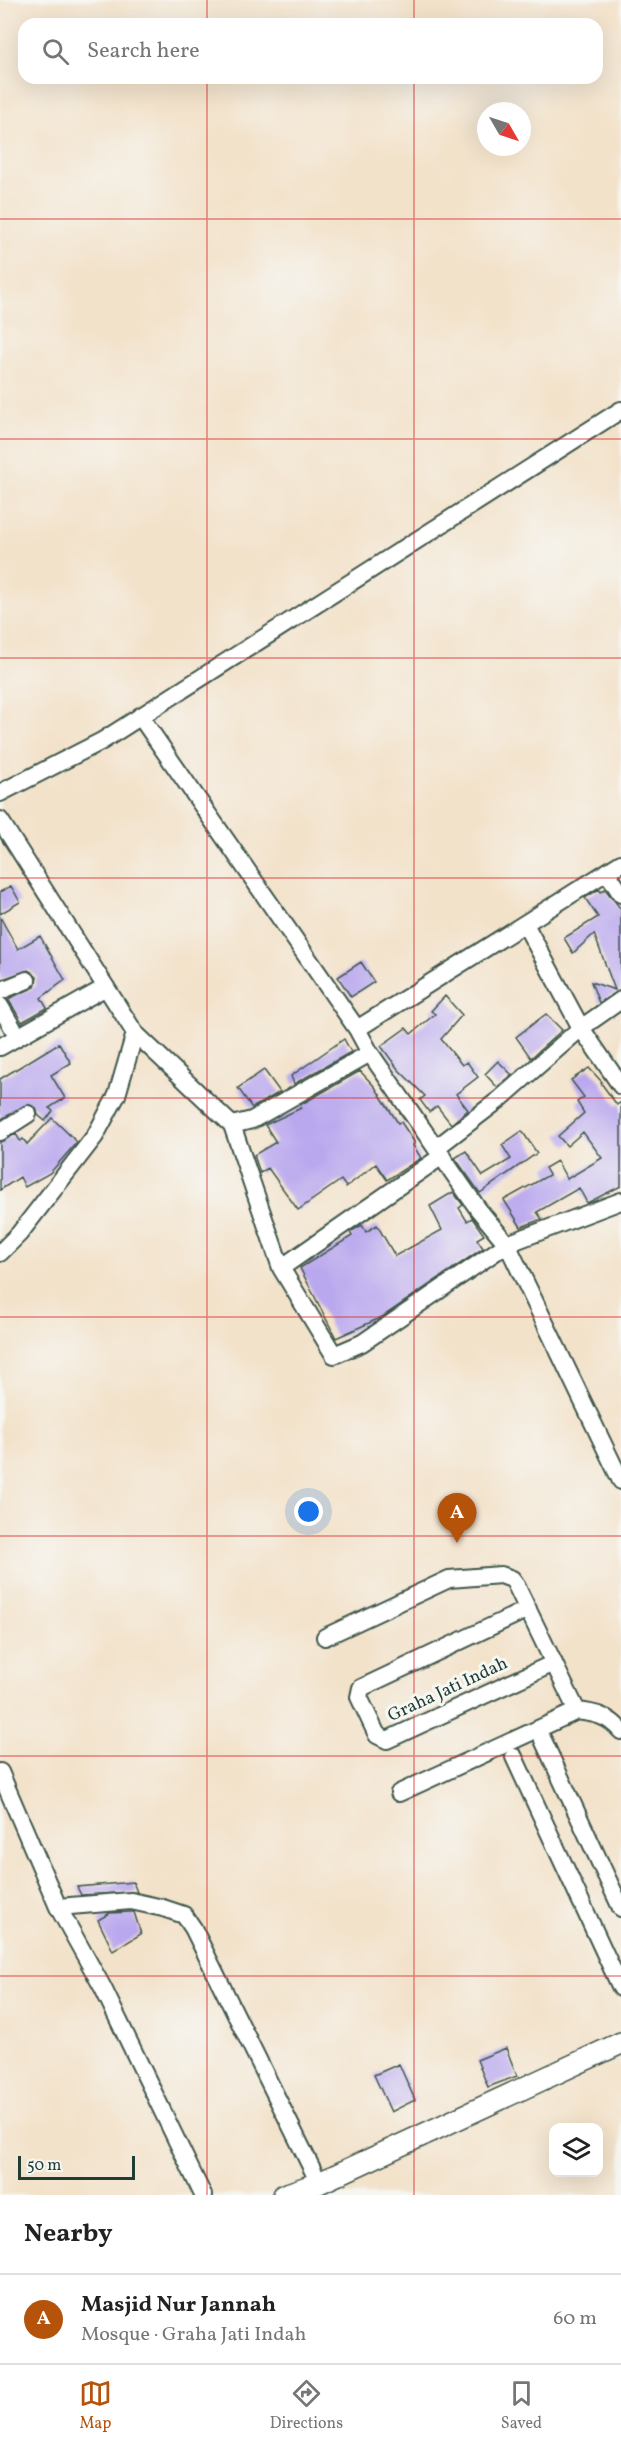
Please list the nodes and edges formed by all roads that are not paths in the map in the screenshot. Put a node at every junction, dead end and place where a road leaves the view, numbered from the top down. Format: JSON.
{"nodes":[{"id":1,"x":621,"y":410,"type":"edge"},
{"id":2,"x":140,"y":716,"type":"junction"},
{"id":3,"x":0,"y":793,"type":"edge"},
{"id":4,"x":0,"y":820,"type":"edge"},
{"id":5,"x":614,"y":868,"type":"edge"},
{"id":6,"x":621,"y":894,"type":"edge"},
{"id":7,"x":525,"y":924,"type":"junction"},
{"id":8,"x":27,"y":980,"type":"dead end"},
{"id":9,"x":106,"y":987,"type":"junction"},
{"id":10,"x":0,"y":991,"type":"edge"},
{"id":11,"x":621,"y":1000,"type":"edge"},
{"id":12,"x":0,"y":1006,"type":"edge"},
{"id":13,"x":581,"y":1028,"type":"junction"},
{"id":14,"x":357,"y":1029,"type":"junction"},
{"id":15,"x":135,"y":1033,"type":"junction"},
{"id":16,"x":18,"y":1037,"type":"junction"},
{"id":17,"x":0,"y":1047,"type":"edge"},
{"id":18,"x":370,"y":1053,"type":"junction"},
{"id":19,"x":620,"y":1082,"type":"edge"},
{"id":20,"x":28,"y":1114,"type":"dead end"},
{"id":21,"x":232,"y":1125,"type":"junction"},
{"id":22,"x":0,"y":1132,"type":"edge"},
{"id":23,"x":439,"y":1152,"type":"junction"},
{"id":24,"x":621,"y":1201,"type":"edge"},
{"id":25,"x":507,"y":1244,"type":"junction"},
{"id":26,"x":0,"y":1253,"type":"edge"},
{"id":27,"x":281,"y":1268,"type":"junction"},
{"id":28,"x":621,"y":1481,"type":"edge"},
{"id":29,"x":528,"y":1609,"type":"junction"},
{"id":30,"x":325,"y":1636,"type":"dead end"},
{"id":31,"x":554,"y":1663,"type":"junction"},
{"id":32,"x":577,"y":1711,"type":"junction"},
{"id":33,"x":621,"y":1731,"type":"edge"},
{"id":34,"x":543,"y":1740,"type":"dead end"},
{"id":35,"x":514,"y":1757,"type":"dead end"},
{"id":36,"x":0,"y":1772,"type":"edge"},
{"id":37,"x":399,"y":1793,"type":"dead end"},
{"id":38,"x":58,"y":1907,"type":"junction"},
{"id":39,"x":621,"y":1908,"type":"edge"},
{"id":40,"x":621,"y":1988,"type":"edge"},
{"id":41,"x":621,"y":2043,"type":"edge"},
{"id":42,"x":319,"y":2183,"type":"junction"},
{"id":43,"x":203,"y":2195,"type":"edge"},
{"id":44,"x":284,"y":2195,"type":"edge"}],
"edges":[{"from":1,"to":2,"type":"street"},
{"from":2,"to":3,"type":"street"},
{"from":2,"to":14,"type":"street"},
{"from":4,"to":9,"type":"street"},
{"from":5,"to":6,"type":"street"},
{"from":5,"to":7,"type":"street"},
{"from":7,"to":13,"type":"street"},
{"from":7,"to":14,"type":"street"},
{"from":8,"to":10,"type":"street"},
{"from":9,"to":15,"type":"street"},
{"from":9,"to":16,"type":"street"},
{"from":11,"to":13,"type":"street"},
{"from":12,"to":16,"type":"street"},
{"from":13,"to":19,"type":"street"},
{"from":13,"to":23,"type":"street"},
{"from":14,"to":18,"type":"street"},
{"from":15,"to":21,"type":"street"},
{"from":15,"to":26,"type":"street"},
{"from":16,"to":17,"type":"street"},
{"from":18,"to":21,"type":"street"},
{"from":18,"to":23,"type":"street"},
{"from":20,"to":22,"type":"street"},
{"from":21,"to":27,"type":"street"},
{"from":23,"to":25,"type":"street"},
{"from":23,"to":27,"type":"street"},
{"from":24,"to":25,"type":"street"},
{"from":25,"to":27,"type":"street"},
{"from":25,"to":28,"type":"street"},
{"from":29,"to":30,"type":"street"},
{"from":29,"to":31,"type":"street"},
{"from":29,"to":31,"type":"street","name":"Graha Jati Indah"},
{"from":31,"to":32,"type":"street"},
{"from":32,"to":33,"type":"street"},
{"from":32,"to":37,"type":"street"},
{"from":34,"to":39,"type":"street"},
{"from":35,"to":40,"type":"street"},
{"from":36,"to":38,"type":"street"},
{"from":38,"to":42,"type":"street"},
{"from":38,"to":43,"type":"street"},
{"from":41,"to":42,"type":"street"},
{"from":42,"to":44,"type":"street"}]}
